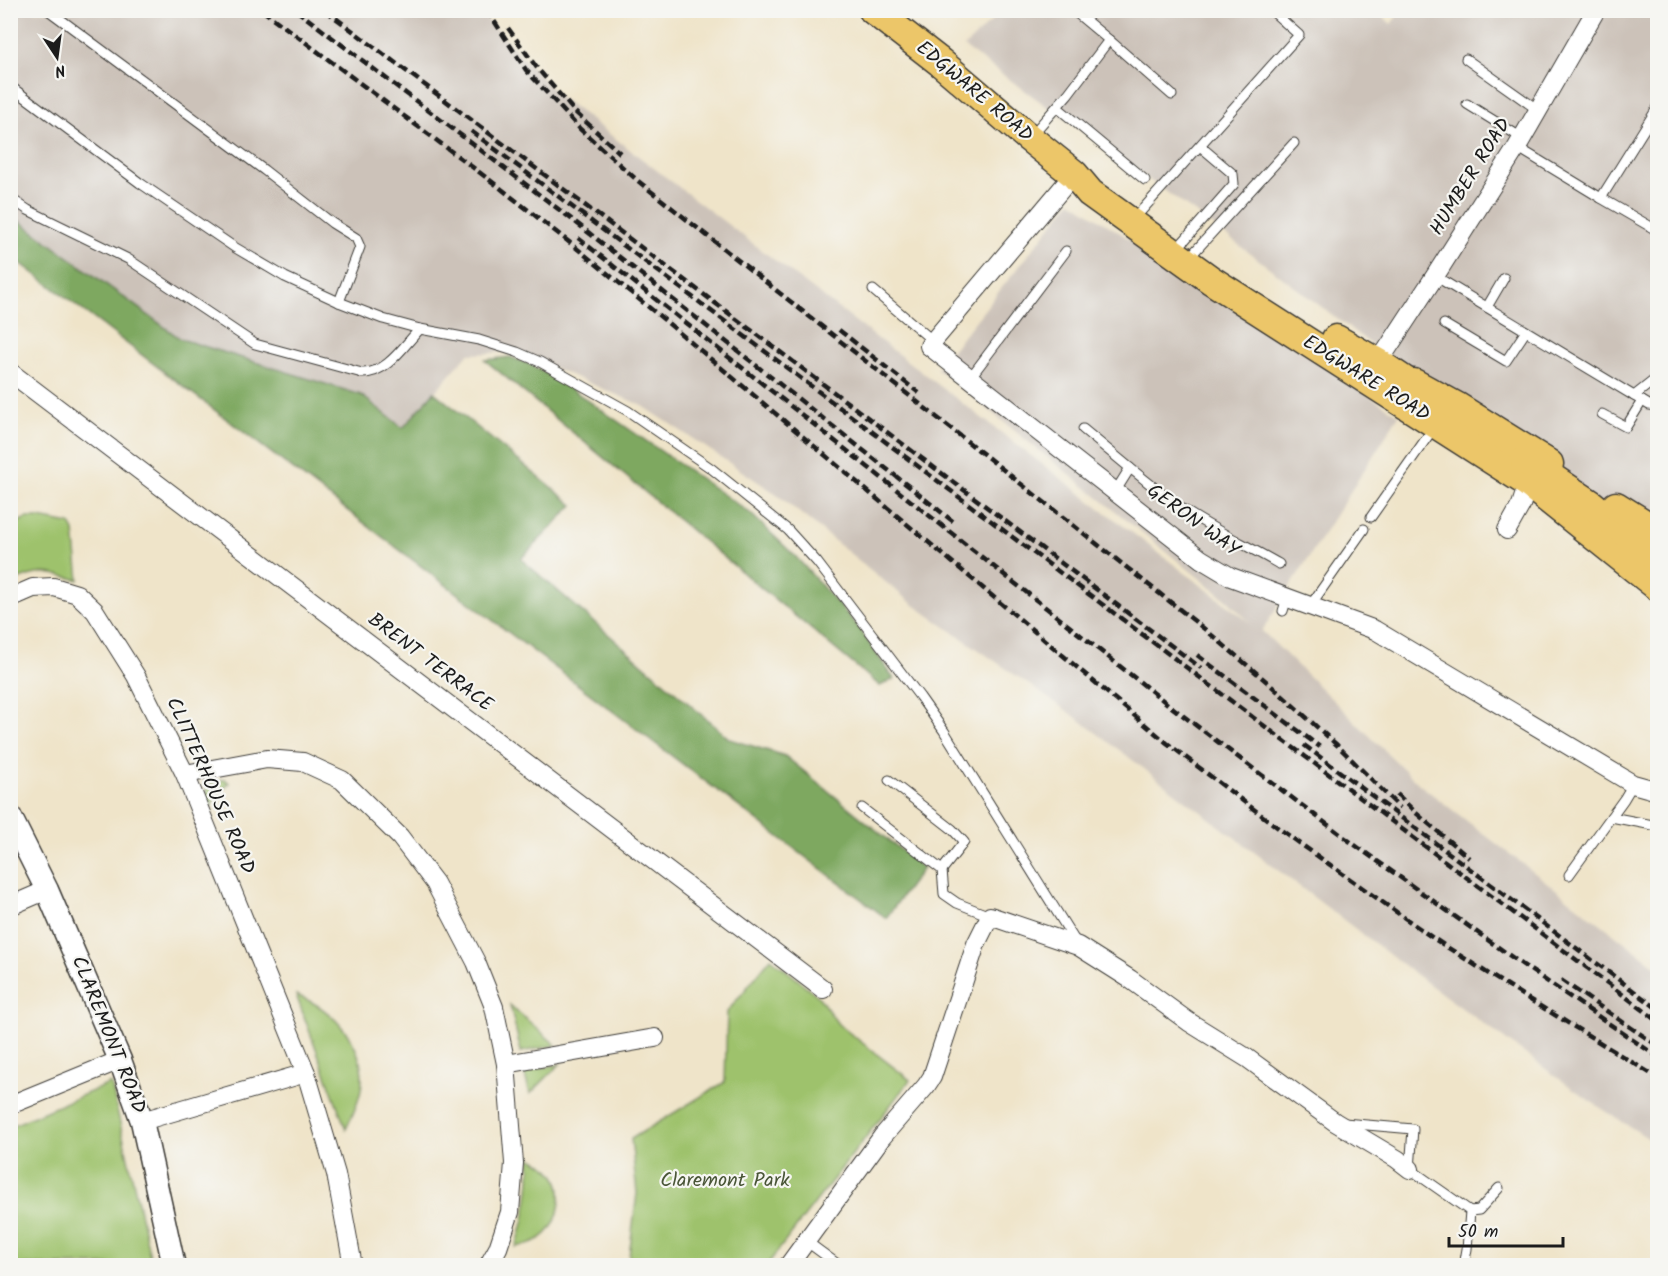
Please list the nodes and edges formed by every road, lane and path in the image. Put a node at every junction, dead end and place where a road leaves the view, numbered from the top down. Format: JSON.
{"nodes":[{"id":1,"x":48,"y":10,"type":"edge"},
{"id":2,"x":873,"y":10,"type":"edge"},
{"id":3,"x":1072,"y":10,"type":"edge"},
{"id":4,"x":1272,"y":10,"type":"edge"},
{"id":5,"x":1596,"y":10,"type":"edge"},
{"id":6,"x":1109,"y":40,"type":"junction"},
{"id":7,"x":1466,"y":59,"type":"dead end"},
{"id":8,"x":10,"y":86,"type":"edge"},
{"id":9,"x":1172,"y":95,"type":"dead end"},
{"id":10,"x":1467,"y":104,"type":"dead end"},
{"id":11,"x":1057,"y":107,"type":"junction"},
{"id":12,"x":1658,"y":107,"type":"edge"},
{"id":13,"x":1538,"y":110,"type":"junction"},
{"id":14,"x":1029,"y":138,"type":"junction"},
{"id":15,"x":1294,"y":143,"type":"dead end"},
{"id":16,"x":1520,"y":143,"type":"junction"},
{"id":17,"x":1200,"y":146,"type":"junction"},
{"id":18,"x":1074,"y":174,"type":"junction"},
{"id":19,"x":1145,"y":180,"type":"dead end"},
{"id":20,"x":10,"y":198,"type":"edge"},
{"id":21,"x":1601,"y":198,"type":"junction"},
{"id":22,"x":1135,"y":217,"type":"junction"},
{"id":23,"x":1658,"y":231,"type":"edge"},
{"id":24,"x":1066,"y":251,"type":"dead end"},
{"id":25,"x":1184,"y":252,"type":"junction"},
{"id":26,"x":1435,"y":276,"type":"junction"},
{"id":27,"x":1504,"y":278,"type":"dead end"},
{"id":28,"x":873,"y":290,"type":"dead end"},
{"id":29,"x":339,"y":302,"type":"junction"},
{"id":30,"x":1487,"y":307,"type":"junction"},
{"id":31,"x":1444,"y":324,"type":"dead end"},
{"id":32,"x":420,"y":329,"type":"junction"},
{"id":33,"x":1526,"y":331,"type":"junction"},
{"id":34,"x":933,"y":341,"type":"junction"},
{"id":35,"x":1378,"y":363,"type":"junction"},
{"id":36,"x":10,"y":372,"type":"edge"},
{"id":37,"x":1658,"y":377,"type":"edge"},
{"id":38,"x":970,"y":378,"type":"junction"},
{"id":39,"x":1638,"y":399,"type":"junction"},
{"id":40,"x":1658,"y":407,"type":"edge"},
{"id":41,"x":1602,"y":414,"type":"dead end"},
{"id":42,"x":1436,"y":424,"type":"junction"},
{"id":43,"x":1083,"y":429,"type":"dead end"},
{"id":44,"x":1130,"y":468,"type":"junction"},
{"id":45,"x":1528,"y":483,"type":"junction"},
{"id":46,"x":1115,"y":492,"type":"junction"},
{"id":47,"x":1371,"y":517,"type":"dead end"},
{"id":48,"x":1364,"y":529,"type":"dead end"},
{"id":49,"x":1507,"y":530,"type":"dead end"},
{"id":50,"x":1658,"y":532,"type":"edge"},
{"id":51,"x":1658,"y":560,"type":"edge"},
{"id":52,"x":1279,"y":564,"type":"dead end"},
{"id":53,"x":1658,"y":587,"type":"edge"},
{"id":54,"x":10,"y":597,"type":"edge"},
{"id":55,"x":1310,"y":606,"type":"junction"},
{"id":56,"x":1658,"y":607,"type":"edge"},
{"id":57,"x":185,"y":774,"type":"junction"},
{"id":58,"x":889,"y":780,"type":"dead end"},
{"id":59,"x":1633,"y":784,"type":"junction"},
{"id":60,"x":1658,"y":791,"type":"edge"},
{"id":61,"x":862,"y":808,"type":"dead end"},
{"id":62,"x":10,"y":816,"type":"edge"},
{"id":63,"x":1611,"y":817,"type":"junction"},
{"id":64,"x":1658,"y":826,"type":"edge"},
{"id":65,"x":942,"y":870,"type":"junction"},
{"id":66,"x":1569,"y":875,"type":"dead end"},
{"id":67,"x":47,"y":890,"type":"junction"},
{"id":68,"x":10,"y":906,"type":"edge"},
{"id":69,"x":990,"y":916,"type":"junction"},
{"id":70,"x":1078,"y":946,"type":"junction"},
{"id":71,"x":823,"y":989,"type":"dead end"},
{"id":72,"x":656,"y":1038,"type":"dead end"},
{"id":73,"x":120,"y":1060,"type":"junction"},
{"id":74,"x":506,"y":1064,"type":"junction"},
{"id":75,"x":306,"y":1073,"type":"junction"},
{"id":76,"x":10,"y":1105,"type":"edge"},
{"id":77,"x":142,"y":1122,"type":"junction"},
{"id":78,"x":1335,"y":1122,"type":"junction"},
{"id":79,"x":1410,"y":1169,"type":"junction"},
{"id":80,"x":1499,"y":1188,"type":"dead end"},
{"id":81,"x":1470,"y":1211,"type":"junction"},
{"id":82,"x":806,"y":1241,"type":"junction"},
{"id":83,"x":174,"y":1266,"type":"edge"},
{"id":84,"x":353,"y":1266,"type":"edge"},
{"id":85,"x":488,"y":1266,"type":"edge"},
{"id":86,"x":788,"y":1266,"type":"edge"},
{"id":87,"x":840,"y":1266,"type":"edge"},
{"id":88,"x":1464,"y":1266,"type":"edge"}],
"edges":[{"from":1,"to":29,"type":"lane"},
{"from":2,"to":14,"type":"main road","name":"EDGWARE ROAD"},
{"from":3,"to":6,"type":"lane"},
{"from":4,"to":17,"type":"lane"},
{"from":5,"to":13,"type":"street","name":"HUMBER ROAD"},
{"from":6,"to":9,"type":"lane"},
{"from":6,"to":11,"type":"lane"},
{"from":7,"to":13,"type":"lane"},
{"from":8,"to":29,"type":"lane"},
{"from":10,"to":16,"type":"lane"},
{"from":11,"to":14,"type":"lane"},
{"from":11,"to":19,"type":"lane"},
{"from":12,"to":21,"type":"lane"},
{"from":13,"to":16,"type":"street","name":"HUMBER ROAD"},
{"from":14,"to":18,"type":"main road","name":"EDGWARE ROAD"},
{"from":15,"to":25,"type":"lane"},
{"from":16,"to":21,"type":"lane"},
{"from":16,"to":26,"type":"street","name":"HUMBER ROAD"},
{"from":17,"to":22,"type":"lane"},
{"from":17,"to":25,"type":"lane"},
{"from":18,"to":22,"type":"main road","name":"EDGWARE ROAD"},
{"from":18,"to":34,"type":"street"},
{"from":20,"to":32,"type":"lane"},
{"from":21,"to":23,"type":"lane"},
{"from":22,"to":25,"type":"main road","name":"EDGWARE ROAD"},
{"from":24,"to":38,"type":"lane"},
{"from":25,"to":35,"type":"main road","name":"EDGWARE ROAD"},
{"from":25,"to":42,"type":"main road","name":"EDGWARE ROAD"},
{"from":26,"to":30,"type":"lane"},
{"from":26,"to":35,"type":"street","name":"HUMBER ROAD"},
{"from":27,"to":30,"type":"lane"},
{"from":28,"to":34,"type":"lane"},
{"from":29,"to":32,"type":"lane"},
{"from":30,"to":33,"type":"lane"},
{"from":31,"to":33,"type":"lane"},
{"from":32,"to":70,"type":"lane"},
{"from":33,"to":39,"type":"lane"},
{"from":34,"to":38,"type":"street","name":"GERON WAY"},
{"from":35,"to":50,"type":"main road"},
{"from":35,"to":51,"type":"main road","name":"EDGWARE ROAD"},
{"from":36,"to":71,"type":"street","name":"BRENT TERRACE"},
{"from":37,"to":39,"type":"lane"},
{"from":38,"to":46,"type":"street","name":"GERON WAY"},
{"from":39,"to":40,"type":"lane"},
{"from":39,"to":41,"type":"lane"},
{"from":42,"to":45,"type":"main road","name":"EDGWARE ROAD"},
{"from":42,"to":47,"type":"lane"},
{"from":43,"to":44,"type":"lane"},
{"from":44,"to":46,"type":"lane"},
{"from":44,"to":52,"type":"lane"},
{"from":45,"to":49,"type":"street"},
{"from":45,"to":53,"type":"main road","name":"EDGWARE ROAD"},
{"from":45,"to":56,"type":"main road"},
{"from":46,"to":55,"type":"street","name":"GERON WAY"},
{"from":48,"to":55,"type":"lane"},
{"from":54,"to":57,"type":"street","name":"CLITTERHOUSE ROAD"},
{"from":55,"to":59,"type":"street","name":"GERON WAY"},
{"from":57,"to":74,"type":"street"},
{"from":57,"to":75,"type":"street","name":"CLITTERHOUSE ROAD"},
{"from":58,"to":65,"type":"lane"},
{"from":59,"to":60,"type":"street","name":"GERON WAY"},
{"from":59,"to":63,"type":"lane"},
{"from":61,"to":65,"type":"lane"},
{"from":62,"to":67,"type":"street","name":"CLAREMONT ROAD"},
{"from":63,"to":64,"type":"lane"},
{"from":63,"to":66,"type":"lane"},
{"from":65,"to":69,"type":"lane"},
{"from":67,"to":68,"type":"street"},
{"from":67,"to":73,"type":"street","name":"CLAREMONT ROAD"},
{"from":69,"to":70,"type":"street"},
{"from":69,"to":82,"type":"street"},
{"from":70,"to":78,"type":"street"},
{"from":72,"to":74,"type":"street"},
{"from":73,"to":76,"type":"street"},
{"from":73,"to":77,"type":"street","name":"CLAREMONT ROAD"},
{"from":74,"to":85,"type":"street"},
{"from":75,"to":77,"type":"street"},
{"from":75,"to":84,"type":"street","name":"CLITTERHOUSE ROAD"},
{"from":77,"to":83,"type":"street","name":"CLAREMONT ROAD"},
{"from":78,"to":79,"type":"street"},
{"from":78,"to":79,"type":"lane"},
{"from":79,"to":81,"type":"lane"},
{"from":80,"to":81,"type":"lane"},
{"from":81,"to":88,"type":"lane"},
{"from":82,"to":86,"type":"street"},
{"from":82,"to":87,"type":"lane"}]}
